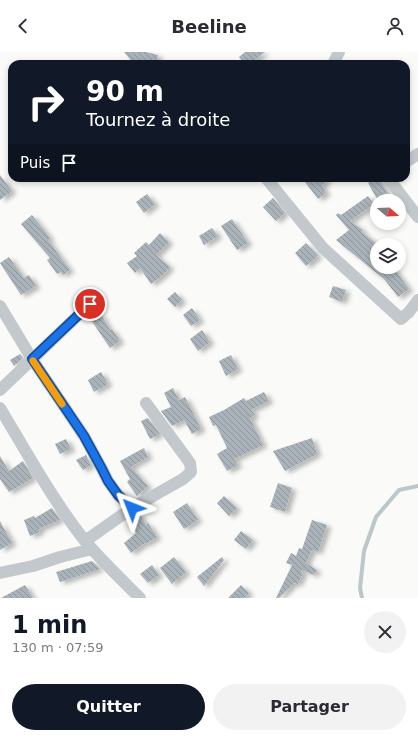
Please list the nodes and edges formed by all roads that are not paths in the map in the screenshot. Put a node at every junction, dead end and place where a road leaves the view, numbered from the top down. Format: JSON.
{"nodes":[{"id":1,"x":269,"y":182,"type":"edge"},
{"id":2,"x":391,"y":182,"type":"edge"},
{"id":3,"x":418,"y":217,"type":"edge"},
{"id":4,"x":418,"y":300,"type":"edge"},
{"id":5,"x":90,"y":304,"type":"dead end"},
{"id":6,"x":0,"y":306,"type":"edge"},
{"id":7,"x":32,"y":359,"type":"junction"},
{"id":8,"x":0,"y":390,"type":"edge"},
{"id":9,"x":146,"y":404,"type":"dead end"},
{"id":10,"x":0,"y":408,"type":"edge"},
{"id":11,"x":132,"y":508,"type":"junction"},
{"id":12,"x":89,"y":545,"type":"junction"},
{"id":13,"x":0,"y":573,"type":"edge"},
{"id":14,"x":137,"y":597,"type":"edge"}],
"edges":[{"from":1,"to":4,"type":"street"},
{"from":2,"to":3,"type":"street"},
{"from":5,"to":7,"type":"street"},
{"from":6,"to":7,"type":"street"},
{"from":7,"to":8,"type":"street"},
{"from":7,"to":11,"type":"street"},
{"from":9,"to":11,"type":"street"},
{"from":10,"to":12,"type":"street"},
{"from":11,"to":12,"type":"street"},
{"from":12,"to":13,"type":"street"},
{"from":12,"to":14,"type":"street"}]}
